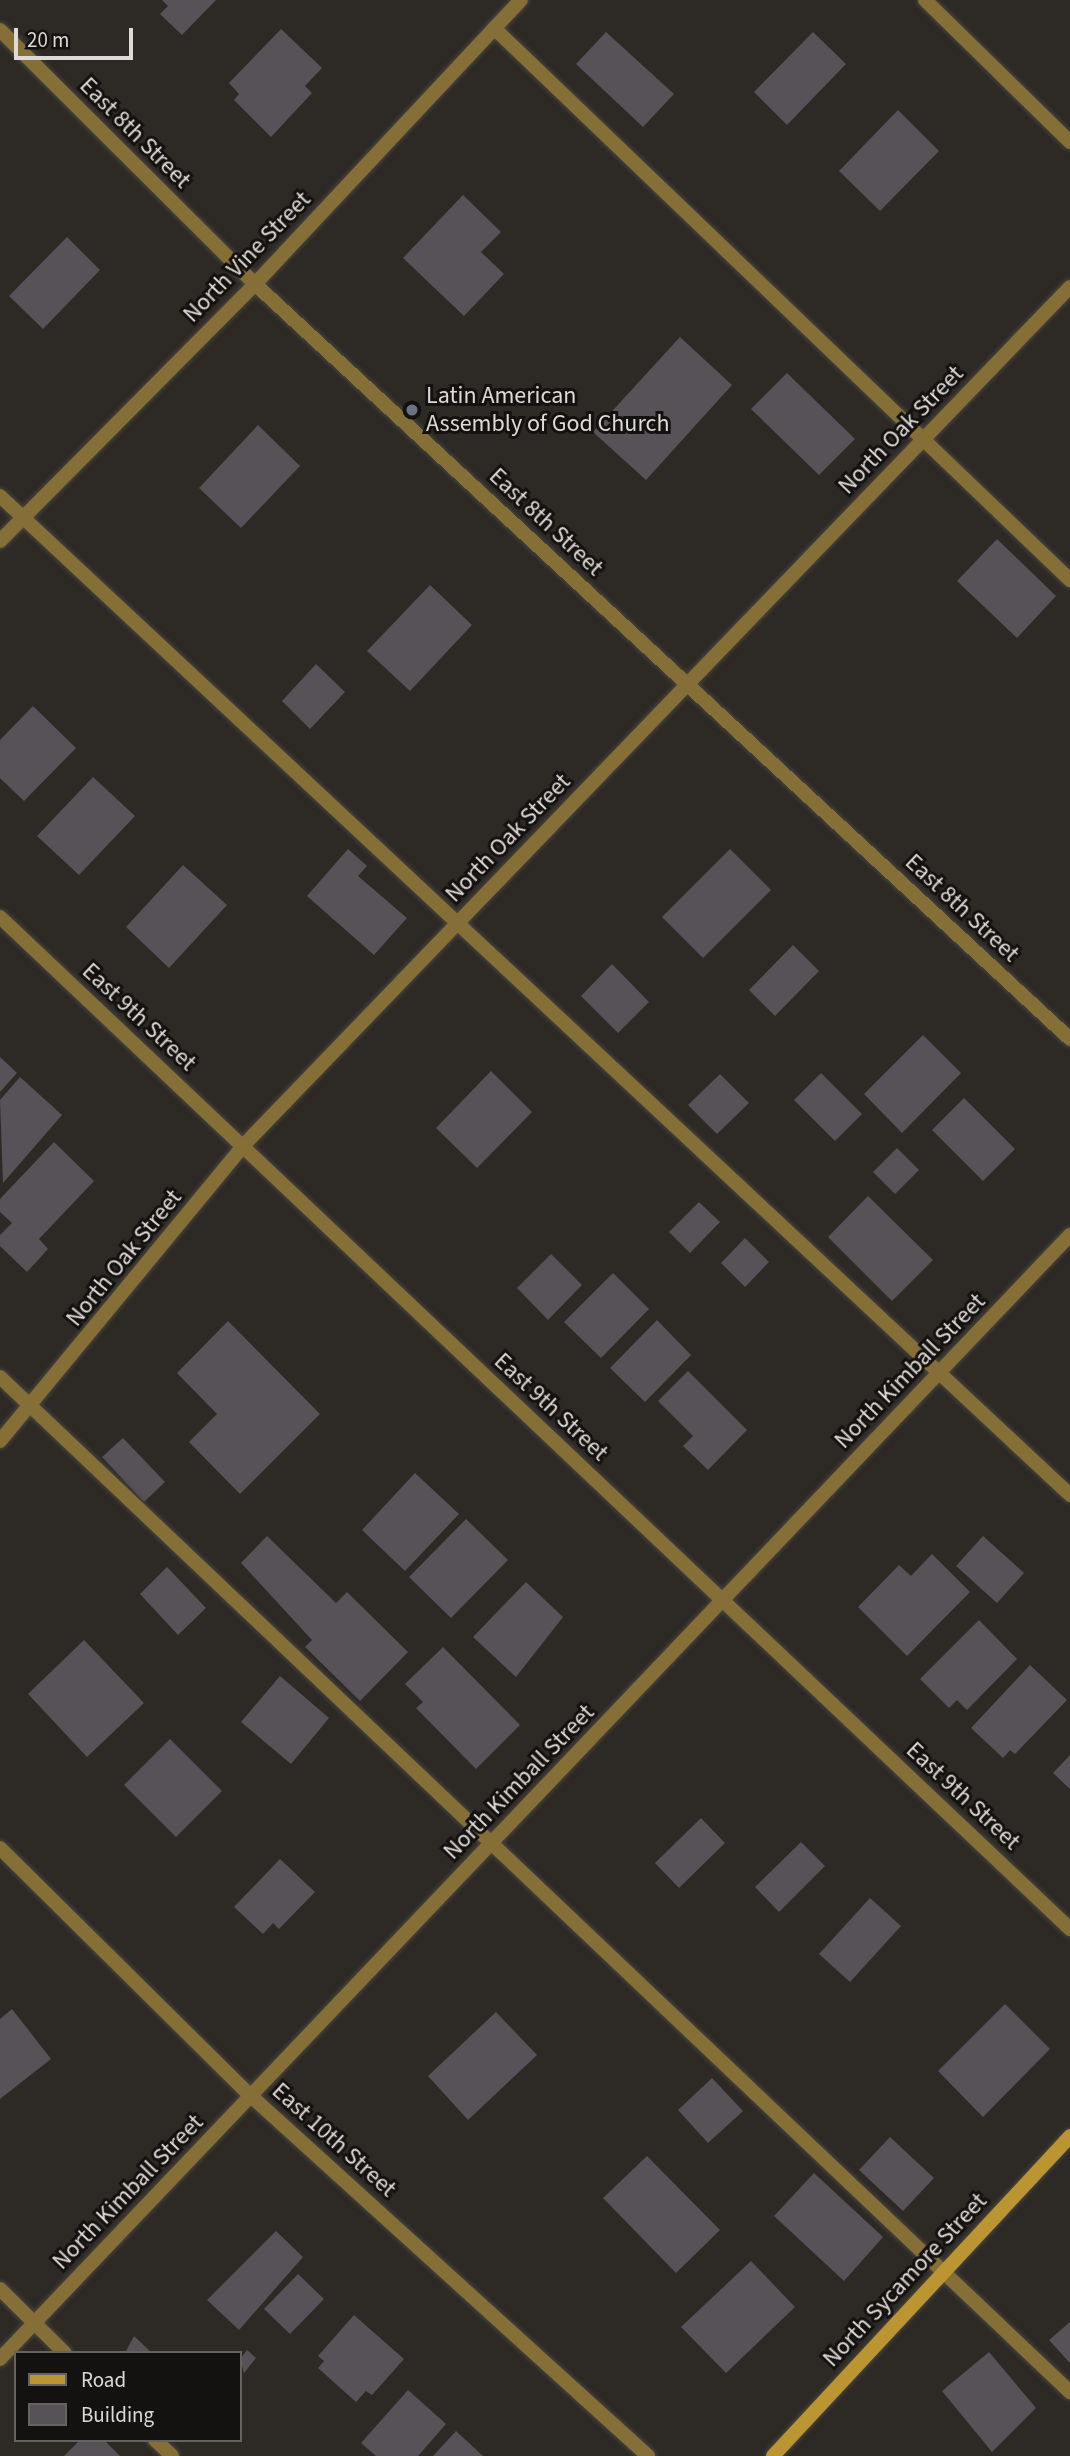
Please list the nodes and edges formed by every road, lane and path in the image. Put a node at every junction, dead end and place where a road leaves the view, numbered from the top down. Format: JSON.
{"nodes":[{"id":1,"x":521,"y":0,"type":"edge"},
{"id":2,"x":925,"y":0,"type":"edge"},
{"id":3,"x":494,"y":28,"type":"junction"},
{"id":4,"x":0,"y":30,"type":"edge"},
{"id":5,"x":1070,"y":142,"type":"edge"},
{"id":6,"x":255,"y":284,"type":"junction"},
{"id":7,"x":1070,"y":287,"type":"edge"},
{"id":8,"x":923,"y":439,"type":"junction"},
{"id":9,"x":0,"y":496,"type":"edge"},
{"id":10,"x":23,"y":517,"type":"junction"},
{"id":11,"x":0,"y":541,"type":"edge"},
{"id":12,"x":1070,"y":580,"type":"edge"},
{"id":13,"x":688,"y":684,"type":"junction"},
{"id":14,"x":0,"y":917,"type":"edge"},
{"id":15,"x":458,"y":923,"type":"junction"},
{"id":16,"x":1070,"y":1039,"type":"edge"},
{"id":17,"x":243,"y":1146,"type":"junction"},
{"id":18,"x":1070,"y":1236,"type":"edge"},
{"id":19,"x":939,"y":1373,"type":"junction"},
{"id":20,"x":0,"y":1377,"type":"edge"},
{"id":21,"x":32,"y":1408,"type":"junction"},
{"id":22,"x":0,"y":1441,"type":"edge"},
{"id":23,"x":1070,"y":1494,"type":"edge"},
{"id":24,"x":723,"y":1601,"type":"junction"},
{"id":25,"x":493,"y":1842,"type":"junction"},
{"id":26,"x":0,"y":1848,"type":"edge"},
{"id":27,"x":1070,"y":1929,"type":"edge"},
{"id":28,"x":251,"y":2096,"type":"junction"},
{"id":29,"x":1070,"y":2136,"type":"edge"},
{"id":30,"x":945,"y":2270,"type":"junction"},
{"id":31,"x":0,"y":2289,"type":"edge"},
{"id":32,"x":34,"y":2323,"type":"junction"},
{"id":33,"x":63,"y":2351,"type":"edge"},
{"id":34,"x":0,"y":2359,"type":"edge"},
{"id":35,"x":1070,"y":2392,"type":"edge"},
{"id":36,"x":157,"y":2442,"type":"edge"},
{"id":37,"x":172,"y":2456,"type":"edge"},
{"id":38,"x":648,"y":2456,"type":"edge"},
{"id":39,"x":773,"y":2456,"type":"edge"}],
"edges":[{"from":1,"to":3,"type":"street","name":"North Vine Street"},
{"from":2,"to":5,"type":"street"},
{"from":3,"to":6,"type":"street","name":"North Vine Street"},
{"from":3,"to":8,"type":"street"},
{"from":4,"to":6,"type":"street","name":"East 8th Street"},
{"from":6,"to":10,"type":"street","name":"North Vine Street"},
{"from":6,"to":13,"type":"street","name":"East 8th Street"},
{"from":7,"to":8,"type":"street","name":"North Oak Street"},
{"from":8,"to":12,"type":"street"},
{"from":8,"to":13,"type":"street","name":"North Oak Street"},
{"from":9,"to":10,"type":"street"},
{"from":10,"to":11,"type":"street","name":"North Vine Street"},
{"from":10,"to":15,"type":"street"},
{"from":13,"to":15,"type":"street","name":"North Oak Street"},
{"from":13,"to":16,"type":"street","name":"East 8th Street"},
{"from":14,"to":17,"type":"street","name":"East 9th Street"},
{"from":15,"to":17,"type":"street","name":"North Oak Street"},
{"from":15,"to":19,"type":"street"},
{"from":17,"to":21,"type":"street","name":"North Oak Street"},
{"from":17,"to":24,"type":"street","name":"East 9th Street"},
{"from":18,"to":19,"type":"street","name":"North Kimball Street"},
{"from":19,"to":23,"type":"street"},
{"from":19,"to":24,"type":"street","name":"North Kimball Street"},
{"from":20,"to":21,"type":"street"},
{"from":21,"to":22,"type":"street","name":"North Oak Street"},
{"from":21,"to":25,"type":"street"},
{"from":24,"to":25,"type":"street","name":"North Kimball Street"},
{"from":24,"to":27,"type":"street","name":"East 9th Street"},
{"from":25,"to":28,"type":"street","name":"North Kimball Street"},
{"from":25,"to":30,"type":"street"},
{"from":26,"to":28,"type":"street","name":"East 10th Street"},
{"from":28,"to":32,"type":"street","name":"North Kimball Street"},
{"from":28,"to":38,"type":"street","name":"East 10th Street"},
{"from":29,"to":30,"type":"main road","name":"North Sycamore Street"},
{"from":30,"to":35,"type":"street"},
{"from":30,"to":39,"type":"main road","name":"North Sycamore Street"},
{"from":31,"to":32,"type":"street"},
{"from":32,"to":33,"type":"street"},
{"from":32,"to":34,"type":"street","name":"North Kimball Street"},
{"from":36,"to":37,"type":"street"}]}
